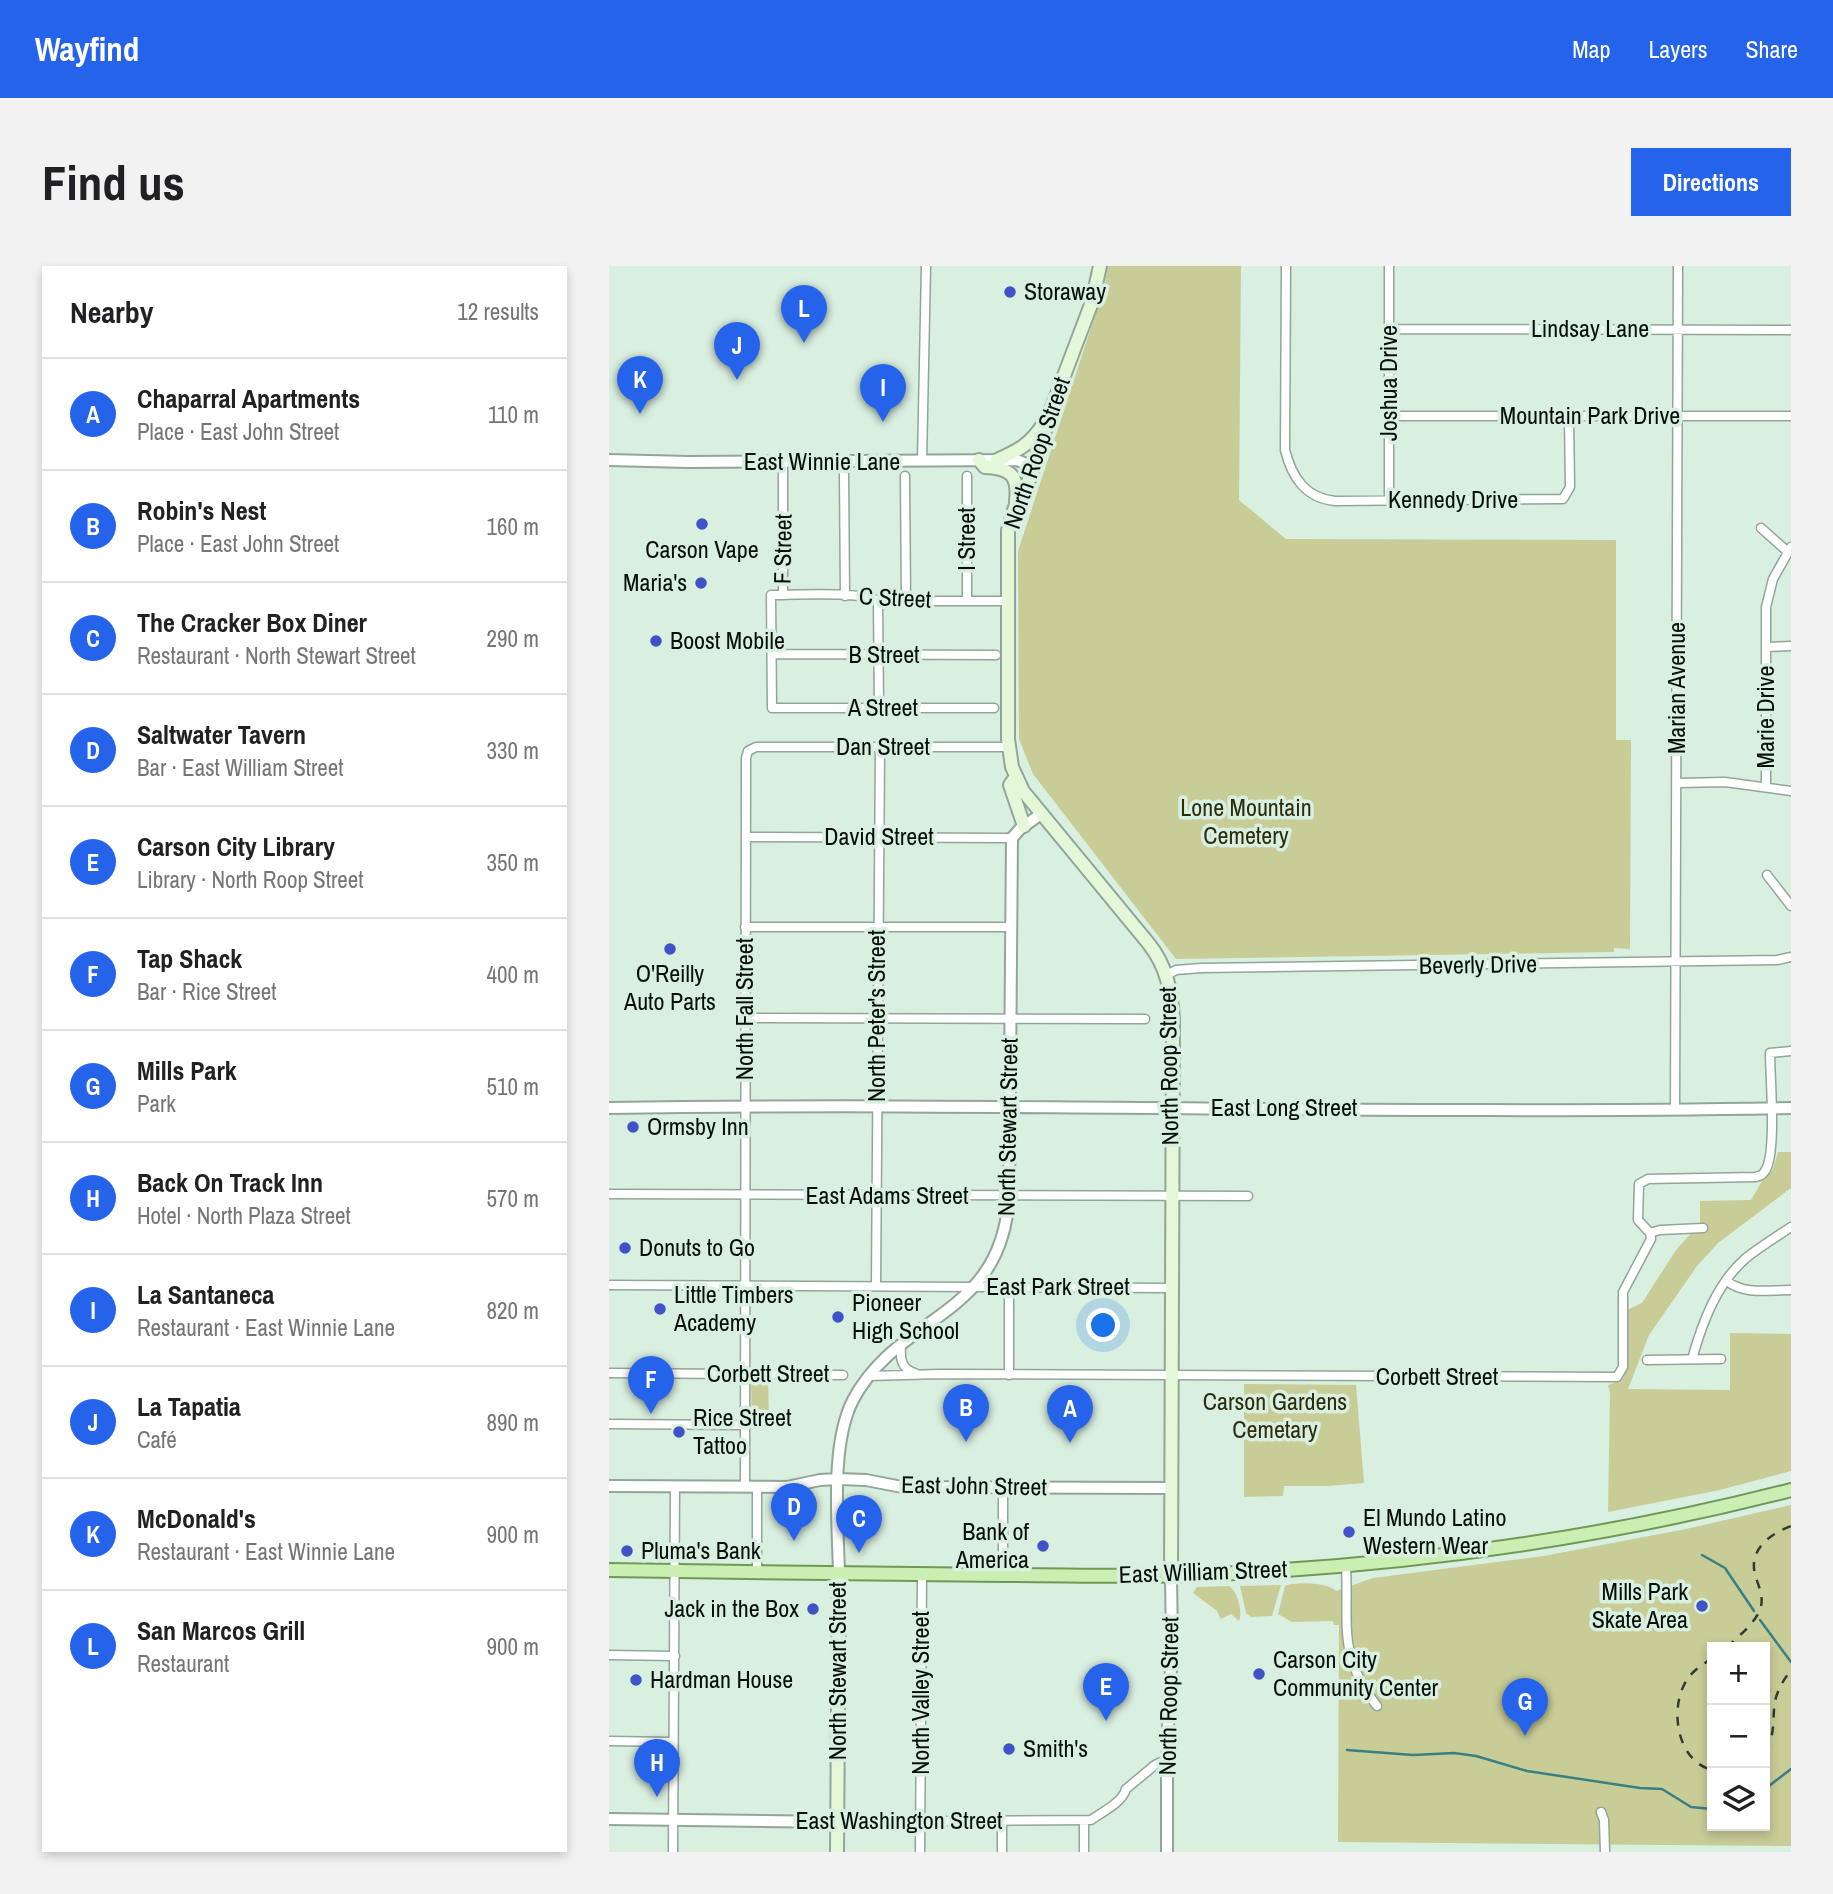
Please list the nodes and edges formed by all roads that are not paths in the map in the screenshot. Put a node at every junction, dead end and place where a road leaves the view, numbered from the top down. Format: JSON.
{"nodes":[{"id":1,"x":926,"y":266,"type":"edge"},
{"id":2,"x":1100,"y":266,"type":"edge"},
{"id":3,"x":1286,"y":266,"type":"edge"},
{"id":4,"x":1389,"y":266,"type":"edge"},
{"id":5,"x":1678,"y":266,"type":"edge"},
{"id":6,"x":1389,"y":329,"type":"junction"},
{"id":7,"x":1678,"y":330,"type":"junction"},
{"id":8,"x":1791,"y":330,"type":"edge"},
{"id":9,"x":1051,"y":410,"type":"junction"},
{"id":10,"x":1388,"y":416,"type":"junction"},
{"id":11,"x":1569,"y":416,"type":"junction"},
{"id":12,"x":1791,"y":416,"type":"edge"},
{"id":13,"x":1678,"y":417,"type":"junction"},
{"id":14,"x":609,"y":460,"type":"edge"},
{"id":15,"x":979,"y":460,"type":"junction"},
{"id":16,"x":997,"y":460,"type":"junction"},
{"id":17,"x":922,"y":461,"type":"junction"},
{"id":18,"x":783,"y":462,"type":"junction"},
{"id":19,"x":1034,"y":467,"type":"junction"},
{"id":20,"x":844,"y":474,"type":"dead end"},
{"id":21,"x":905,"y":476,"type":"dead end"},
{"id":22,"x":967,"y":476,"type":"dead end"},
{"id":23,"x":1389,"y":500,"type":"junction"},
{"id":24,"x":1016,"y":504,"type":"junction"},
{"id":25,"x":1761,"y":528,"type":"dead end"},
{"id":26,"x":1789,"y":549,"type":"edge"},
{"id":27,"x":783,"y":595,"type":"junction"},
{"id":28,"x":845,"y":596,"type":"junction"},
{"id":29,"x":878,"y":601,"type":"junction"},
{"id":30,"x":906,"y":601,"type":"junction"},
{"id":31,"x":967,"y":601,"type":"junction"},
{"id":32,"x":1007,"y":601,"type":"junction"},
{"id":33,"x":1791,"y":646,"type":"edge"},
{"id":34,"x":1766,"y":647,"type":"junction"},
{"id":35,"x":772,"y":654,"type":"junction"},
{"id":36,"x":879,"y":655,"type":"junction"},
{"id":37,"x":996,"y":655,"type":"dead end"},
{"id":38,"x":772,"y":708,"type":"joint"},
{"id":39,"x":994,"y":708,"type":"dead end"},
{"id":40,"x":879,"y":709,"type":"junction"},
{"id":41,"x":756,"y":747,"type":"joint"},
{"id":42,"x":880,"y":747,"type":"junction"},
{"id":43,"x":1009,"y":747,"type":"junction"},
{"id":44,"x":1015,"y":778,"type":"junction"},
{"id":45,"x":1677,"y":783,"type":"junction"},
{"id":46,"x":1766,"y":787,"type":"junction"},
{"id":47,"x":1791,"y":791,"type":"edge"},
{"id":48,"x":1041,"y":814,"type":"junction"},
{"id":49,"x":1024,"y":826,"type":"junction"},
{"id":50,"x":746,"y":837,"type":"junction"},
{"id":51,"x":879,"y":837,"type":"junction"},
{"id":52,"x":1011,"y":838,"type":"junction"},
{"id":53,"x":1767,"y":875,"type":"dead end"},
{"id":54,"x":1791,"y":906,"type":"edge"},
{"id":55,"x":745,"y":926,"type":"junction"},
{"id":56,"x":878,"y":927,"type":"junction"},
{"id":57,"x":1011,"y":927,"type":"junction"},
{"id":58,"x":1791,"y":957,"type":"edge"},
{"id":59,"x":1677,"y":963,"type":"junction"},
{"id":60,"x":1167,"y":975,"type":"junction"},
{"id":61,"x":745,"y":1018,"type":"junction"},
{"id":62,"x":878,"y":1018,"type":"junction"},
{"id":63,"x":1010,"y":1019,"type":"junction"},
{"id":64,"x":1145,"y":1019,"type":"dead end"},
{"id":65,"x":1791,"y":1051,"type":"edge"},
{"id":66,"x":744,"y":1106,"type":"junction"},
{"id":67,"x":876,"y":1106,"type":"junction"},
{"id":68,"x":1010,"y":1107,"type":"junction"},
{"id":69,"x":609,"y":1108,"type":"edge"},
{"id":70,"x":1171,"y":1108,"type":"junction"},
{"id":71,"x":1771,"y":1108,"type":"junction"},
{"id":72,"x":1791,"y":1108,"type":"edge"},
{"id":73,"x":1675,"y":1109,"type":"junction"},
{"id":74,"x":609,"y":1194,"type":"edge"},
{"id":75,"x":745,"y":1195,"type":"junction"},
{"id":76,"x":876,"y":1196,"type":"junction"},
{"id":77,"x":1009,"y":1196,"type":"junction"},
{"id":78,"x":1171,"y":1196,"type":"junction"},
{"id":79,"x":1248,"y":1196,"type":"dead end"},
{"id":80,"x":1791,"y":1227,"type":"edge"},
{"id":81,"x":1703,"y":1228,"type":"dead end"},
{"id":82,"x":1650,"y":1233,"type":"junction"},
{"id":83,"x":1727,"y":1281,"type":"junction"},
{"id":84,"x":609,"y":1285,"type":"edge"},
{"id":85,"x":746,"y":1286,"type":"junction"},
{"id":86,"x":876,"y":1286,"type":"junction"},
{"id":87,"x":975,"y":1287,"type":"junction"},
{"id":88,"x":1009,"y":1287,"type":"junction"},
{"id":89,"x":1172,"y":1288,"type":"junction"},
{"id":90,"x":1791,"y":1290,"type":"edge"},
{"id":91,"x":901,"y":1345,"type":"junction"},
{"id":92,"x":1692,"y":1359,"type":"junction"},
{"id":93,"x":1720,"y":1359,"type":"dead end"},
{"id":94,"x":1647,"y":1360,"type":"dead end"},
{"id":95,"x":609,"y":1373,"type":"edge"},
{"id":96,"x":745,"y":1374,"type":"junction"},
{"id":97,"x":921,"y":1374,"type":"junction"},
{"id":98,"x":843,"y":1375,"type":"dead end"},
{"id":99,"x":1009,"y":1375,"type":"junction"},
{"id":100,"x":1172,"y":1375,"type":"junction"},
{"id":101,"x":868,"y":1376,"type":"junction"},
{"id":102,"x":609,"y":1424,"type":"edge"},
{"id":103,"x":745,"y":1425,"type":"junction"},
{"id":104,"x":838,"y":1479,"type":"junction"},
{"id":105,"x":609,"y":1486,"type":"edge"},
{"id":106,"x":675,"y":1486,"type":"junction"},
{"id":107,"x":745,"y":1487,"type":"junction"},
{"id":108,"x":757,"y":1487,"type":"junction"},
{"id":109,"x":1003,"y":1487,"type":"junction"},
{"id":110,"x":1172,"y":1488,"type":"junction"},
{"id":111,"x":1791,"y":1490,"type":"edge"},
{"id":112,"x":1346,"y":1565,"type":"junction"},
{"id":113,"x":609,"y":1570,"type":"edge"},
{"id":114,"x":675,"y":1571,"type":"junction"},
{"id":115,"x":757,"y":1572,"type":"junction"},
{"id":116,"x":839,"y":1574,"type":"junction"},
{"id":117,"x":1003,"y":1574,"type":"junction"},
{"id":118,"x":922,"y":1575,"type":"junction"},
{"id":119,"x":1171,"y":1575,"type":"junction"},
{"id":120,"x":609,"y":1655,"type":"edge"},
{"id":121,"x":675,"y":1656,"type":"junction"},
{"id":122,"x":1377,"y":1706,"type":"dead end"},
{"id":123,"x":609,"y":1741,"type":"edge"},
{"id":124,"x":673,"y":1742,"type":"junction"},
{"id":125,"x":1167,"y":1759,"type":"junction"},
{"id":126,"x":1601,"y":1812,"type":"dead end"},
{"id":127,"x":609,"y":1819,"type":"edge"},
{"id":128,"x":673,"y":1821,"type":"junction"},
{"id":129,"x":1084,"y":1821,"type":"junction"},
{"id":130,"x":837,"y":1822,"type":"junction"},
{"id":131,"x":920,"y":1822,"type":"junction"},
{"id":132,"x":1002,"y":1822,"type":"junction"},
{"id":133,"x":673,"y":1852,"type":"edge"},
{"id":134,"x":837,"y":1852,"type":"edge"},
{"id":135,"x":920,"y":1852,"type":"edge"},
{"id":136,"x":1002,"y":1852,"type":"edge"},
{"id":137,"x":1084,"y":1852,"type":"edge"},
{"id":138,"x":1167,"y":1852,"type":"edge"},
{"id":139,"x":1605,"y":1852,"type":"edge"}],
"edges":[{"from":1,"to":17,"type":"street"},
{"from":2,"to":9,"type":"main road","name":"North Roop Street"},
{"from":3,"to":23,"type":"street","name":"Kennedy Drive"},
{"from":4,"to":6,"type":"street","name":"Joshua Drive"},
{"from":5,"to":7,"type":"street","name":"Marian Avenue"},
{"from":6,"to":7,"type":"street","name":"Lindsay Lane"},
{"from":6,"to":10,"type":"street","name":"Joshua Drive"},
{"from":7,"to":8,"type":"street","name":"Lindsay Lane"},
{"from":7,"to":13,"type":"street","name":"Marian Avenue"},
{"from":9,"to":16,"type":"main road"},
{"from":9,"to":19,"type":"main road","name":"North Roop Street"},
{"from":10,"to":11,"type":"street","name":"Mountain Park Drive"},
{"from":10,"to":23,"type":"street","name":"Joshua Drive"},
{"from":11,"to":13,"type":"street","name":"Mountain Park Drive"},
{"from":11,"to":23,"type":"street","name":"Kennedy Drive"},
{"from":12,"to":13,"type":"street","name":"Mountain Park Drive"},
{"from":13,"to":45,"type":"street","name":"Marian Avenue"},
{"from":14,"to":18,"type":"street","name":"East Winnie Lane"},
{"from":15,"to":16,"type":"street","name":"East Winnie Lane"},
{"from":15,"to":17,"type":"street","name":"East Winnie Lane"},
{"from":15,"to":24,"type":"main road"},
{"from":16,"to":19,"type":"street","name":"East Winnie Lane"},
{"from":17,"to":18,"type":"street","name":"East Winnie Lane"},
{"from":18,"to":27,"type":"street","name":"F Street"},
{"from":19,"to":24,"type":"main road","name":"North Roop Street"},
{"from":20,"to":28,"type":"street"},
{"from":21,"to":30,"type":"street"},
{"from":22,"to":31,"type":"street","name":"I Street"},
{"from":24,"to":32,"type":"main road","name":"North Roop Street"},
{"from":25,"to":26,"type":"street","name":"Marie Drive"},
{"from":26,"to":34,"type":"street","name":"Marie Drive"},
{"from":27,"to":28,"type":"street","name":"C Street"},
{"from":27,"to":35,"type":"street","name":"F Street"},
{"from":28,"to":29,"type":"street","name":"C Street"},
{"from":29,"to":30,"type":"street","name":"C Street"},
{"from":29,"to":36,"type":"street"},
{"from":30,"to":31,"type":"street","name":"C Street"},
{"from":31,"to":32,"type":"street","name":"C Street"},
{"from":32,"to":43,"type":"main road","name":"North Roop Street"},
{"from":33,"to":34,"type":"street","name":"Marie Drive"},
{"from":34,"to":46,"type":"street","name":"Marie Drive"},
{"from":35,"to":36,"type":"street","name":"B Street"},
{"from":35,"to":38,"type":"street","name":"F Street"},
{"from":36,"to":37,"type":"street","name":"B Street"},
{"from":36,"to":40,"type":"street"},
{"from":38,"to":40,"type":"street","name":"A Street"},
{"from":39,"to":40,"type":"street","name":"A Street"},
{"from":41,"to":42,"type":"street","name":"Dan Street"},
{"from":41,"to":50,"type":"street","name":"North Fall Street"},
{"from":42,"to":43,"type":"street","name":"Dan Street"},
{"from":42,"to":51,"type":"street","name":"North Peter's Street"},
{"from":43,"to":44,"type":"main road","name":"North Roop Street"},
{"from":44,"to":48,"type":"main road","name":"North Roop Street"},
{"from":44,"to":49,"type":"main road"},
{"from":45,"to":46,"type":"street"},
{"from":45,"to":59,"type":"street","name":"Marian Avenue"},
{"from":46,"to":47,"type":"street"},
{"from":48,"to":49,"type":"street"},
{"from":48,"to":60,"type":"main road","name":"North Roop Street"},
{"from":49,"to":52,"type":"street"},
{"from":50,"to":51,"type":"street","name":"David Street"},
{"from":50,"to":55,"type":"street","name":"North Fall Street"},
{"from":51,"to":52,"type":"street","name":"David Street"},
{"from":51,"to":56,"type":"street","name":"North Peter's Street"},
{"from":52,"to":57,"type":"street","name":"North Stewart Street"},
{"from":53,"to":54,"type":"street"},
{"from":55,"to":56,"type":"street"},
{"from":55,"to":61,"type":"street","name":"North Fall Street"},
{"from":56,"to":57,"type":"street"},
{"from":56,"to":62,"type":"street","name":"North Peter's Street"},
{"from":57,"to":63,"type":"street","name":"North Stewart Street"},
{"from":58,"to":59,"type":"street","name":"Beverly Drive"},
{"from":59,"to":60,"type":"street","name":"Beverly Drive"},
{"from":59,"to":73,"type":"street","name":"Marian Avenue"},
{"from":60,"to":70,"type":"main road","name":"North Roop Street"},
{"from":61,"to":62,"type":"street"},
{"from":61,"to":66,"type":"street","name":"North Fall Street"},
{"from":62,"to":63,"type":"street"},
{"from":62,"to":67,"type":"street","name":"North Peter's Street"},
{"from":63,"to":64,"type":"street"},
{"from":63,"to":68,"type":"street","name":"North Stewart Street"},
{"from":65,"to":71,"type":"street"},
{"from":66,"to":67,"type":"street","name":"East Long Street"},
{"from":66,"to":69,"type":"street","name":"East Long Street"},
{"from":66,"to":75,"type":"street","name":"North Fall Street"},
{"from":67,"to":68,"type":"street","name":"East Long Street"},
{"from":67,"to":76,"type":"street","name":"North Peter's Street"},
{"from":68,"to":70,"type":"street","name":"East Long Street"},
{"from":68,"to":77,"type":"street","name":"North Stewart Street"},
{"from":70,"to":73,"type":"street","name":"East Long Street"},
{"from":70,"to":78,"type":"main road","name":"North Roop Street"},
{"from":71,"to":72,"type":"street","name":"East Long Street"},
{"from":71,"to":73,"type":"street","name":"East Long Street"},
{"from":71,"to":82,"type":"street"},
{"from":74,"to":75,"type":"street","name":"East Adams Street"},
{"from":75,"to":76,"type":"street","name":"East Adams Street"},
{"from":75,"to":85,"type":"street","name":"North Fall Street"},
{"from":76,"to":77,"type":"street","name":"East Adams Street"},
{"from":76,"to":86,"type":"street","name":"North Peter's Street"},
{"from":77,"to":78,"type":"street","name":"East Adams Street"},
{"from":77,"to":87,"type":"street","name":"North Stewart Street"},
{"from":78,"to":79,"type":"street","name":"East Adams Street"},
{"from":78,"to":89,"type":"main road","name":"North Roop Street"},
{"from":80,"to":83,"type":"street"},
{"from":81,"to":82,"type":"street"},
{"from":82,"to":100,"type":"street","name":"Corbett Street"},
{"from":83,"to":90,"type":"street"},
{"from":83,"to":92,"type":"street"},
{"from":84,"to":85,"type":"street","name":"East Park Street"},
{"from":85,"to":86,"type":"street","name":"East Park Street"},
{"from":85,"to":96,"type":"street","name":"North Fall Street"},
{"from":86,"to":87,"type":"street","name":"East Park Street"},
{"from":87,"to":88,"type":"street","name":"East Park Street"},
{"from":87,"to":91,"type":"street","name":"North Stewart Street"},
{"from":88,"to":89,"type":"street","name":"East Park Street"},
{"from":88,"to":99,"type":"street"},
{"from":89,"to":100,"type":"main road","name":"North Roop Street"},
{"from":91,"to":97,"type":"street"},
{"from":91,"to":101,"type":"street","name":"North Stewart Street"},
{"from":92,"to":93,"type":"street"},
{"from":92,"to":94,"type":"street"},
{"from":95,"to":96,"type":"street","name":"Corbett Street"},
{"from":96,"to":98,"type":"street","name":"Corbett Street"},
{"from":96,"to":103,"type":"street","name":"North Fall Street"},
{"from":97,"to":99,"type":"street","name":"Corbett Street"},
{"from":97,"to":101,"type":"street","name":"Corbett Street"},
{"from":99,"to":100,"type":"street","name":"Corbett Street"},
{"from":100,"to":110,"type":"main road","name":"North Roop Street"},
{"from":101,"to":104,"type":"street","name":"North Stewart Street"},
{"from":102,"to":103,"type":"street"},
{"from":103,"to":107,"type":"street","name":"North Fall Street"},
{"from":104,"to":108,"type":"street","name":"East John Street"},
{"from":104,"to":109,"type":"street","name":"East John Street"},
{"from":104,"to":116,"type":"street","name":"North Stewart Street"},
{"from":105,"to":106,"type":"street","name":"East John Street"},
{"from":106,"to":107,"type":"street","name":"East John Street"},
{"from":106,"to":114,"type":"street"},
{"from":107,"to":108,"type":"street","name":"East John Street"},
{"from":108,"to":115,"type":"street"},
{"from":109,"to":110,"type":"street","name":"East John Street"},
{"from":109,"to":117,"type":"street"},
{"from":110,"to":119,"type":"main road","name":"North Roop Street"},
{"from":111,"to":112,"type":"main road","name":"East William Street"},
{"from":112,"to":119,"type":"main road","name":"East William Street"},
{"from":112,"to":122,"type":"street"},
{"from":113,"to":114,"type":"main road","name":"East William Street"},
{"from":114,"to":115,"type":"main road","name":"East William Street"},
{"from":114,"to":121,"type":"street"},
{"from":115,"to":116,"type":"main road","name":"East William Street"},
{"from":116,"to":118,"type":"main road","name":"East William Street"},
{"from":116,"to":130,"type":"main road","name":"North Stewart Street"},
{"from":117,"to":118,"type":"main road","name":"East William Street"},
{"from":117,"to":119,"type":"main road","name":"East William Street"},
{"from":118,"to":131,"type":"street","name":"North Valley Street"},
{"from":119,"to":125,"type":"street","name":"North Roop Street"},
{"from":120,"to":121,"type":"street"},
{"from":121,"to":124,"type":"street"},
{"from":123,"to":124,"type":"street"},
{"from":124,"to":128,"type":"street"},
{"from":125,"to":129,"type":"street"},
{"from":125,"to":138,"type":"street","name":"North Roop Street"},
{"from":126,"to":139,"type":"street"},
{"from":127,"to":128,"type":"street","name":"East Washington Street"},
{"from":128,"to":130,"type":"street","name":"East Washington Street"},
{"from":128,"to":133,"type":"street"},
{"from":129,"to":132,"type":"street","name":"East Washington Street"},
{"from":129,"to":137,"type":"street"},
{"from":130,"to":131,"type":"street","name":"East Washington Street"},
{"from":130,"to":134,"type":"main road","name":"North Stewart Street"},
{"from":131,"to":132,"type":"street","name":"East Washington Street"},
{"from":131,"to":135,"type":"street","name":"North Valley Street"},
{"from":132,"to":136,"type":"street"}]}
